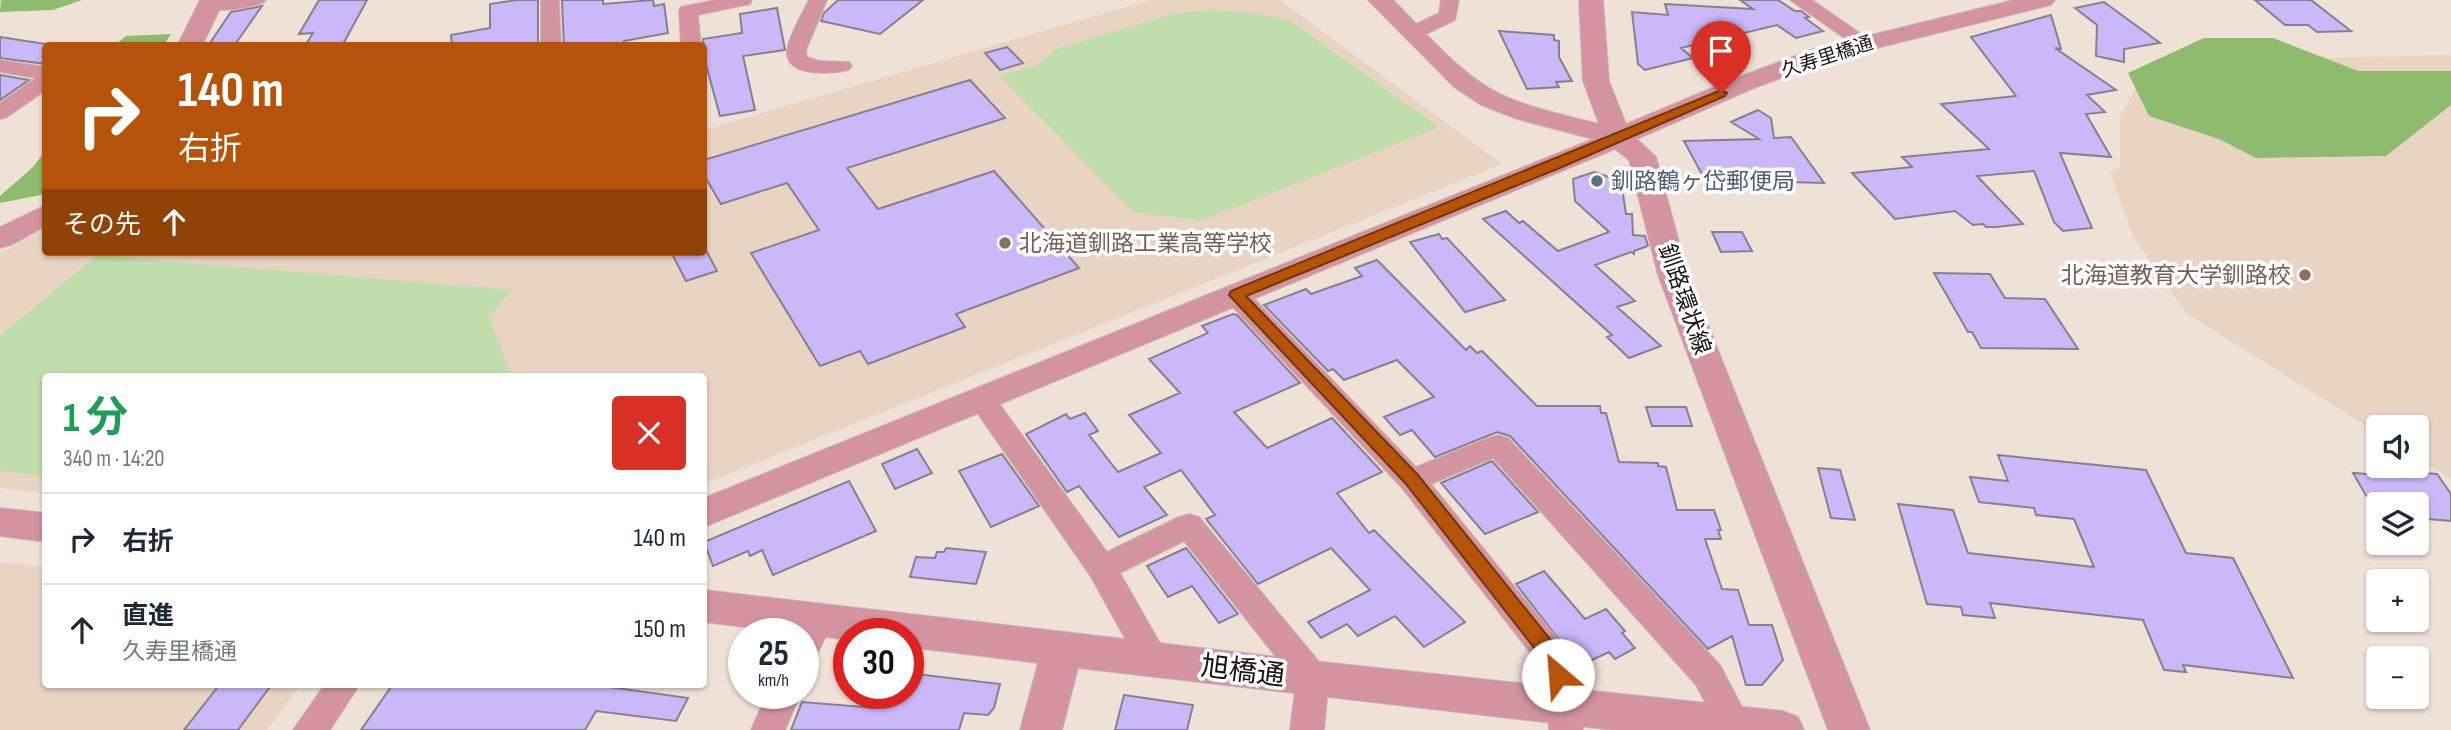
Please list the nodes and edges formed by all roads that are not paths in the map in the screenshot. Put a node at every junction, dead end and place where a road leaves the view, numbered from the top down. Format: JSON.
{"nodes":[{"id":1,"x":257,"y":0,"type":"edge"},
{"id":2,"x":550,"y":0,"type":"edge"},
{"id":3,"x":743,"y":0,"type":"edge"},
{"id":4,"x":818,"y":0,"type":"edge"},
{"id":5,"x":1380,"y":0,"type":"edge"},
{"id":6,"x":1450,"y":0,"type":"edge"},
{"id":7,"x":1591,"y":0,"type":"edge"},
{"id":8,"x":1800,"y":0,"type":"edge"},
{"id":9,"x":2043,"y":0,"type":"edge"},
{"id":10,"x":210,"y":2,"type":"edge"},
{"id":11,"x":1415,"y":32,"type":"junction"},
{"id":12,"x":191,"y":42,"type":"edge"},
{"id":13,"x":551,"y":42,"type":"edge"},
{"id":14,"x":691,"y":42,"type":"edge"},
{"id":15,"x":1864,"y":43,"type":"junction"},
{"id":16,"x":0,"y":66,"type":"edge"},
{"id":17,"x":842,"y":66,"type":"dead end"},
{"id":18,"x":42,"y":72,"type":"edge"},
{"id":19,"x":42,"y":83,"type":"edge"},
{"id":20,"x":0,"y":113,"type":"edge"},
{"id":21,"x":1618,"y":137,"type":"junction"},
{"id":22,"x":42,"y":216,"type":"edge"},
{"id":23,"x":0,"y":239,"type":"edge"},
{"id":24,"x":1236,"y":295,"type":"junction"},
{"id":25,"x":980,"y":398,"type":"junction"},
{"id":26,"x":1412,"y":480,"type":"junction"},
{"id":27,"x":707,"y":512,"type":"edge"},
{"id":28,"x":0,"y":522,"type":"edge"},
{"id":29,"x":42,"y":527,"type":"edge"},
{"id":30,"x":1102,"y":568,"type":"junction"},
{"id":31,"x":707,"y":607,"type":"edge"},
{"id":32,"x":748,"y":618,"type":"edge"},
{"id":33,"x":819,"y":635,"type":"edge"},
{"id":34,"x":1063,"y":648,"type":"junction"},
{"id":35,"x":1153,"y":659,"type":"junction"},
{"id":36,"x":1313,"y":679,"type":"junction"},
{"id":37,"x":341,"y":688,"type":"edge"},
{"id":38,"x":778,"y":709,"type":"edge"},
{"id":39,"x":1566,"y":718,"type":"edge"},
{"id":40,"x":1735,"y":726,"type":"junction"},
{"id":41,"x":310,"y":730,"type":"edge"},
{"id":42,"x":768,"y":730,"type":"edge"},
{"id":43,"x":1041,"y":730,"type":"edge"},
{"id":44,"x":1307,"y":730,"type":"edge"},
{"id":45,"x":1783,"y":730,"type":"edge"},
{"id":46,"x":1849,"y":730,"type":"edge"}],
"edges":[{"from":1,"to":10,"type":"street"},
{"from":2,"to":13,"type":"street"},
{"from":3,"to":14,"type":"street"},
{"from":4,"to":17,"type":"street"},
{"from":5,"to":11,"type":"street","name":"釧路環状線"},
{"from":6,"to":11,"type":"street"},
{"from":7,"to":21,"type":"street"},
{"from":8,"to":15,"type":"street"},
{"from":9,"to":15,"type":"street","name":"久寿里橋通"},
{"from":10,"to":12,"type":"street"},
{"from":11,"to":21,"type":"street","name":"釧路環状線"},
{"from":15,"to":21,"type":"street","name":"久寿里橋通"},
{"from":16,"to":18,"type":"street"},
{"from":19,"to":20,"type":"street"},
{"from":21,"to":24,"type":"street"},
{"from":21,"to":46,"type":"street","name":"釧路環状線"},
{"from":22,"to":23,"type":"street"},
{"from":24,"to":25,"type":"street"},
{"from":24,"to":26,"type":"street"},
{"from":25,"to":27,"type":"street"},
{"from":25,"to":30,"type":"street"},
{"from":26,"to":39,"type":"street"},
{"from":26,"to":40,"type":"street"},
{"from":28,"to":29,"type":"street"},
{"from":30,"to":35,"type":"street"},
{"from":30,"to":36,"type":"street"},
{"from":31,"to":32,"type":"street","name":"旭橋通"},
{"from":33,"to":34,"type":"street","name":"旭橋通"},
{"from":34,"to":35,"type":"street","name":"旭橋通"},
{"from":34,"to":43,"type":"street"},
{"from":35,"to":36,"type":"street","name":"旭橋通"},
{"from":36,"to":39,"type":"street","name":"旭橋通"},
{"from":36,"to":44,"type":"street"},
{"from":37,"to":41,"type":"street"},
{"from":38,"to":42,"type":"street"},
{"from":39,"to":40,"type":"street","name":"旭橋通"},
{"from":40,"to":45,"type":"street","name":"旭橋通"}]}
